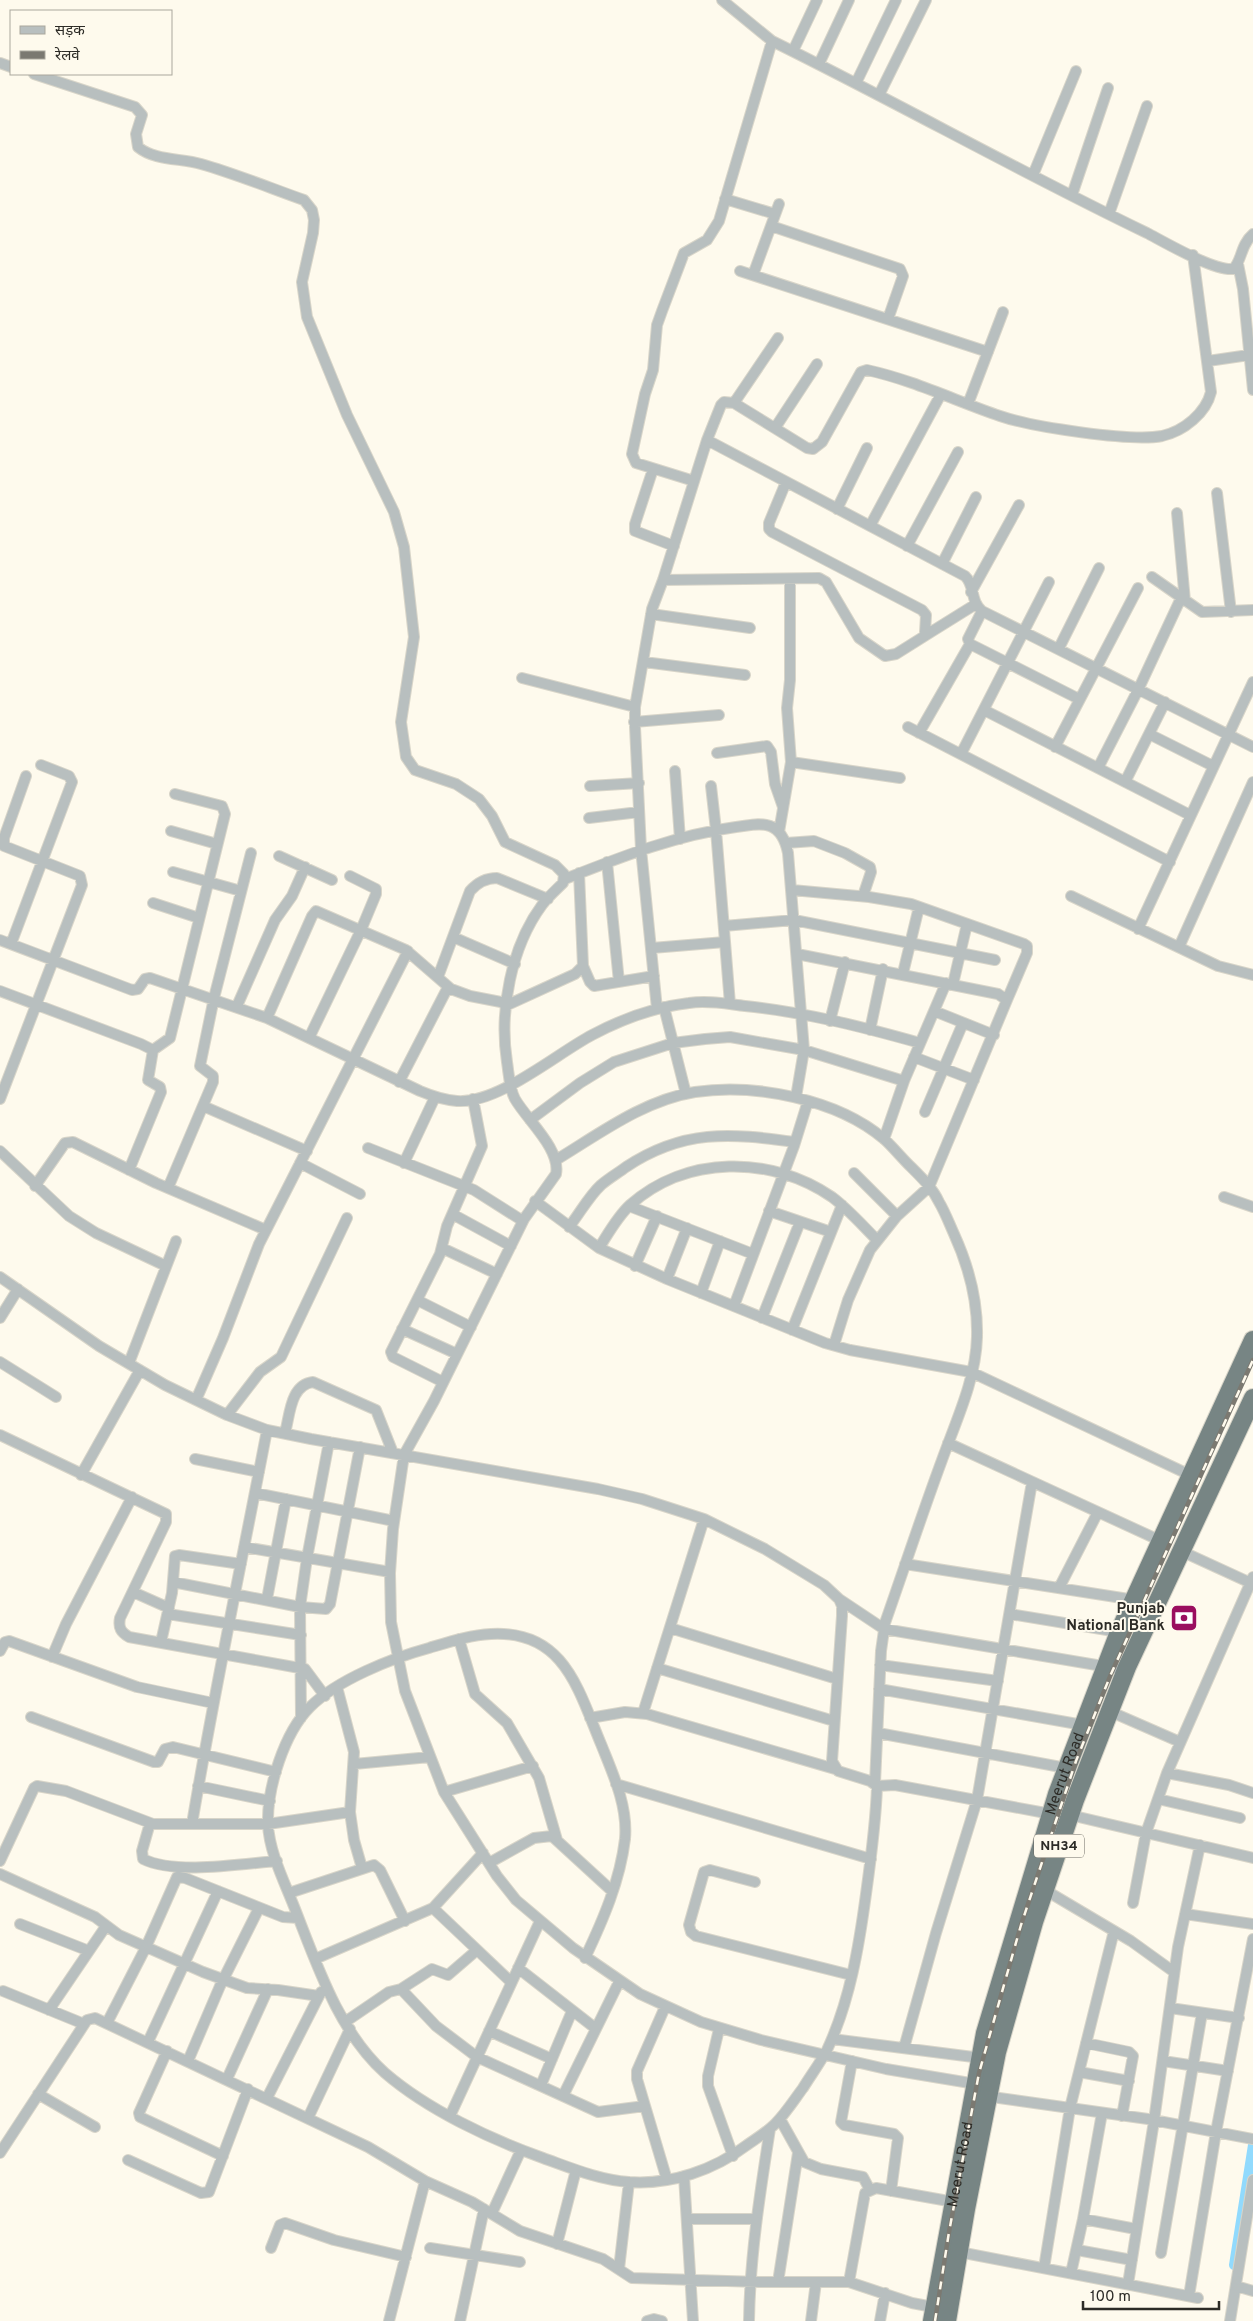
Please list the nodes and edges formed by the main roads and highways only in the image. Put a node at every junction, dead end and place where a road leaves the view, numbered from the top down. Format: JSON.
{"nodes":[{"id":1,"x":1253,"y":1340,"type":"edge"},
{"id":2,"x":1253,"y":1400,"type":"edge"},
{"id":3,"x":979,"y":2091,"type":"junction"},
{"id":4,"x":933,"y":2314,"type":"edge"},
{"id":5,"x":947,"y":2321,"type":"edge"}],
"edges":[{"from":1,"to":3,"type":"highway","name":"Meerut Road","number":"NH34"},
{"from":2,"to":3,"type":"highway","name":"Meerut Road","number":"NH34"},
{"from":3,"to":4,"type":"highway","name":"Meerut Road","number":"NH34"},
{"from":3,"to":5,"type":"highway","name":"Meerut Road","number":"NH34"}]}
